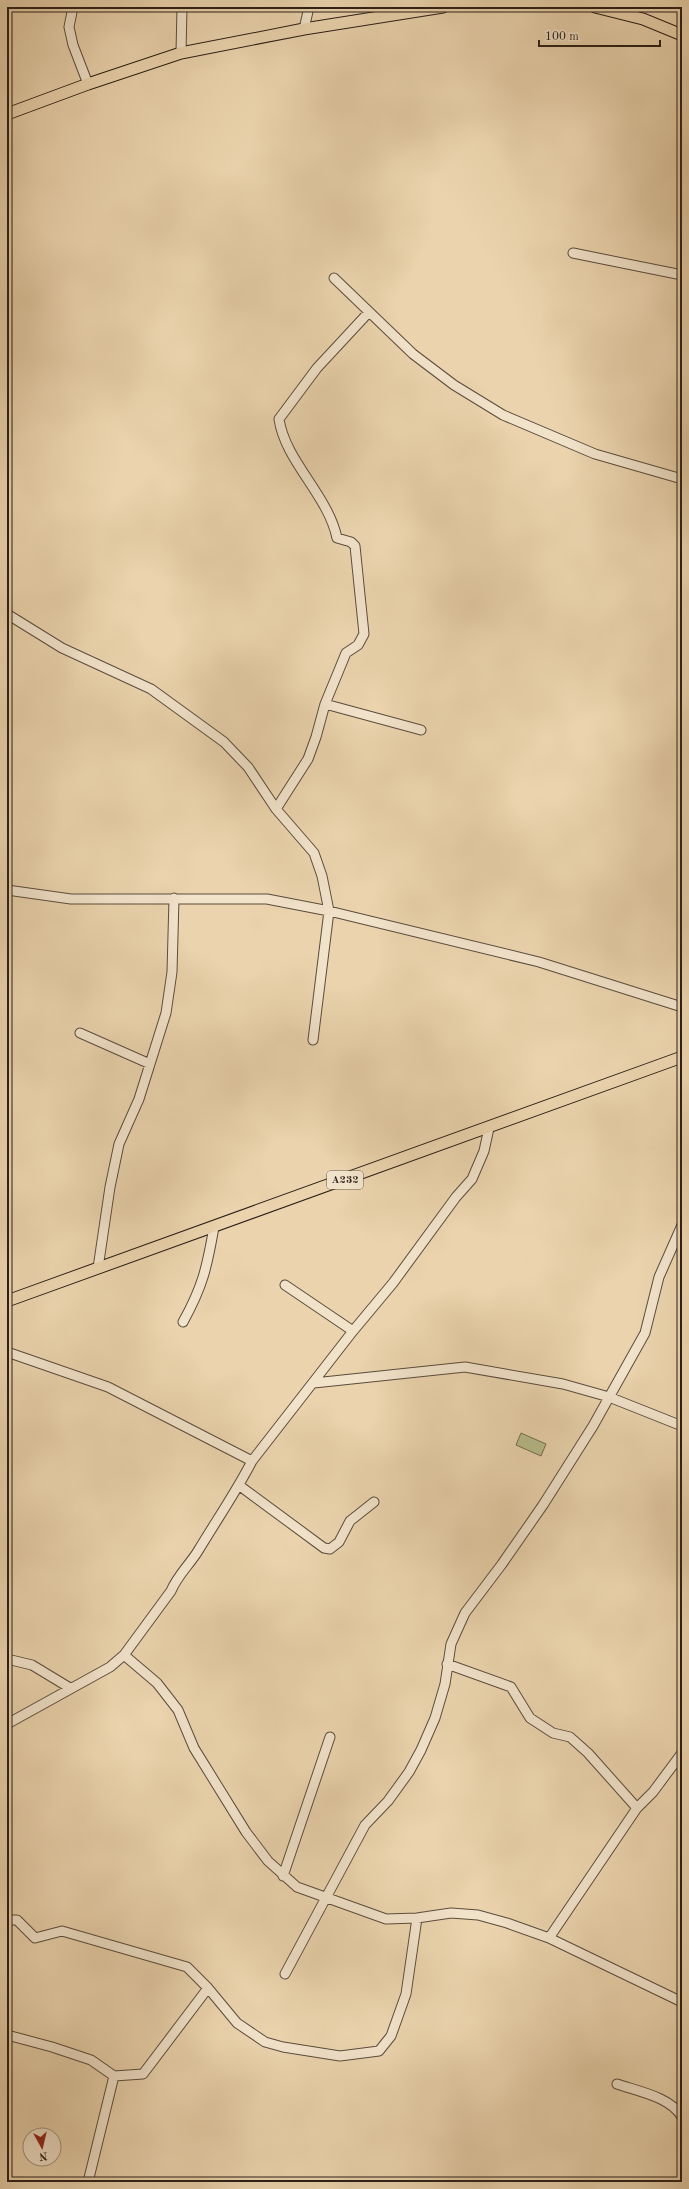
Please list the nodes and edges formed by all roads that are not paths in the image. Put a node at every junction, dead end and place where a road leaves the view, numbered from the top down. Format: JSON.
{"nodes":[{"id":1,"x":73,"y":7,"type":"edge"},
{"id":2,"x":182,"y":7,"type":"edge"},
{"id":3,"x":309,"y":7,"type":"edge"},
{"id":4,"x":442,"y":7,"type":"edge"},
{"id":5,"x":595,"y":7,"type":"edge"},
{"id":6,"x":304,"y":29,"type":"junction"},
{"id":7,"x":682,"y":35,"type":"edge"},
{"id":8,"x":180,"y":53,"type":"junction"},
{"id":9,"x":88,"y":84,"type":"junction"},
{"id":10,"x":7,"y":114,"type":"edge"},
{"id":11,"x":573,"y":253,"type":"dead end"},
{"id":12,"x":682,"y":275,"type":"edge"},
{"id":13,"x":334,"y":278,"type":"dead end"},
{"id":14,"x":370,"y":312,"type":"junction"},
{"id":15,"x":682,"y":479,"type":"edge"},
{"id":16,"x":7,"y":614,"type":"edge"},
{"id":17,"x":325,"y":704,"type":"junction"},
{"id":18,"x":421,"y":730,"type":"dead end"},
{"id":19,"x":276,"y":809,"type":"junction"},
{"id":20,"x":7,"y":890,"type":"edge"},
{"id":21,"x":174,"y":898,"type":"junction"},
{"id":22,"x":329,"y":911,"type":"junction"},
{"id":23,"x":682,"y":1007,"type":"edge"},
{"id":24,"x":80,"y":1033,"type":"dead end"},
{"id":25,"x":313,"y":1040,"type":"dead end"},
{"id":26,"x":682,"y":1058,"type":"edge"},
{"id":27,"x":150,"y":1064,"type":"junction"},
{"id":28,"x":489,"y":1128,"type":"junction"},
{"id":29,"x":682,"y":1225,"type":"edge"},
{"id":30,"x":214,"y":1227,"type":"junction"},
{"id":31,"x":98,"y":1268,"type":"junction"},
{"id":32,"x":285,"y":1285,"type":"dead end"},
{"id":33,"x":7,"y":1301,"type":"edge"},
{"id":34,"x":183,"y":1322,"type":"dead end"},
{"id":35,"x":353,"y":1331,"type":"junction"},
{"id":36,"x":7,"y":1352,"type":"edge"},
{"id":37,"x":314,"y":1383,"type":"junction"},
{"id":38,"x":609,"y":1397,"type":"junction"},
{"id":39,"x":682,"y":1426,"type":"edge"},
{"id":40,"x":252,"y":1461,"type":"junction"},
{"id":41,"x":240,"y":1486,"type":"junction"},
{"id":42,"x":374,"y":1502,"type":"dead end"},
{"id":43,"x":124,"y":1655,"type":"junction"},
{"id":44,"x":7,"y":1659,"type":"edge"},
{"id":45,"x":447,"y":1664,"type":"junction"},
{"id":46,"x":70,"y":1688,"type":"junction"},
{"id":47,"x":7,"y":1724,"type":"edge"},
{"id":48,"x":330,"y":1737,"type":"dead end"},
{"id":49,"x":682,"y":1753,"type":"edge"},
{"id":50,"x":638,"y":1808,"type":"junction"},
{"id":51,"x":283,"y":1876,"type":"junction"},
{"id":52,"x":324,"y":1898,"type":"junction"},
{"id":53,"x":417,"y":1918,"type":"junction"},
{"id":54,"x":7,"y":1920,"type":"edge"},
{"id":55,"x":549,"y":1938,"type":"junction"},
{"id":56,"x":285,"y":1974,"type":"dead end"},
{"id":57,"x":208,"y":1988,"type":"junction"},
{"id":58,"x":682,"y":2002,"type":"edge"},
{"id":59,"x":7,"y":2035,"type":"edge"},
{"id":60,"x":114,"y":2076,"type":"junction"},
{"id":61,"x":616,"y":2084,"type":"dead end"},
{"id":62,"x":682,"y":2117,"type":"edge"},
{"id":63,"x":88,"y":2182,"type":"edge"}],
"edges":[{"from":1,"to":9,"type":"street"},
{"from":2,"to":8,"type":"street"},
{"from":3,"to":6,"type":"street"},
{"from":4,"to":6,"type":"main road"},
{"from":5,"to":7,"type":"main road"},
{"from":6,"to":8,"type":"main road"},
{"from":8,"to":9,"type":"main road"},
{"from":9,"to":10,"type":"main road"},
{"from":11,"to":12,"type":"street"},
{"from":13,"to":14,"type":"street"},
{"from":14,"to":15,"type":"street"},
{"from":14,"to":17,"type":"street"},
{"from":16,"to":19,"type":"street"},
{"from":17,"to":18,"type":"street"},
{"from":17,"to":19,"type":"street"},
{"from":19,"to":22,"type":"street"},
{"from":20,"to":21,"type":"street"},
{"from":21,"to":22,"type":"street"},
{"from":21,"to":27,"type":"street"},
{"from":22,"to":23,"type":"street"},
{"from":22,"to":25,"type":"street"},
{"from":24,"to":27,"type":"street"},
{"from":26,"to":28,"type":"main road","number":"A232"},
{"from":27,"to":31,"type":"street"},
{"from":28,"to":30,"type":"main road","number":"A232"},
{"from":28,"to":35,"type":"street"},
{"from":29,"to":38,"type":"street"},
{"from":30,"to":31,"type":"main road","number":"A232"},
{"from":30,"to":34,"type":"street"},
{"from":31,"to":33,"type":"main road","number":"A232"},
{"from":32,"to":35,"type":"street"},
{"from":35,"to":37,"type":"street"},
{"from":36,"to":40,"type":"street"},
{"from":37,"to":38,"type":"street"},
{"from":37,"to":40,"type":"street"},
{"from":38,"to":39,"type":"street"},
{"from":38,"to":45,"type":"street"},
{"from":40,"to":41,"type":"street"},
{"from":41,"to":42,"type":"street"},
{"from":41,"to":43,"type":"street"},
{"from":43,"to":46,"type":"street"},
{"from":43,"to":51,"type":"street"},
{"from":44,"to":46,"type":"street"},
{"from":45,"to":50,"type":"street"},
{"from":45,"to":52,"type":"street"},
{"from":46,"to":47,"type":"street"},
{"from":48,"to":51,"type":"street"},
{"from":49,"to":50,"type":"street"},
{"from":50,"to":55,"type":"street"},
{"from":51,"to":52,"type":"street"},
{"from":52,"to":53,"type":"street"},
{"from":52,"to":56,"type":"street"},
{"from":53,"to":55,"type":"street"},
{"from":53,"to":57,"type":"street"},
{"from":54,"to":57,"type":"street"},
{"from":55,"to":58,"type":"street"},
{"from":57,"to":60,"type":"street"},
{"from":59,"to":60,"type":"street"},
{"from":60,"to":63,"type":"street"},
{"from":61,"to":62,"type":"street"}]}
